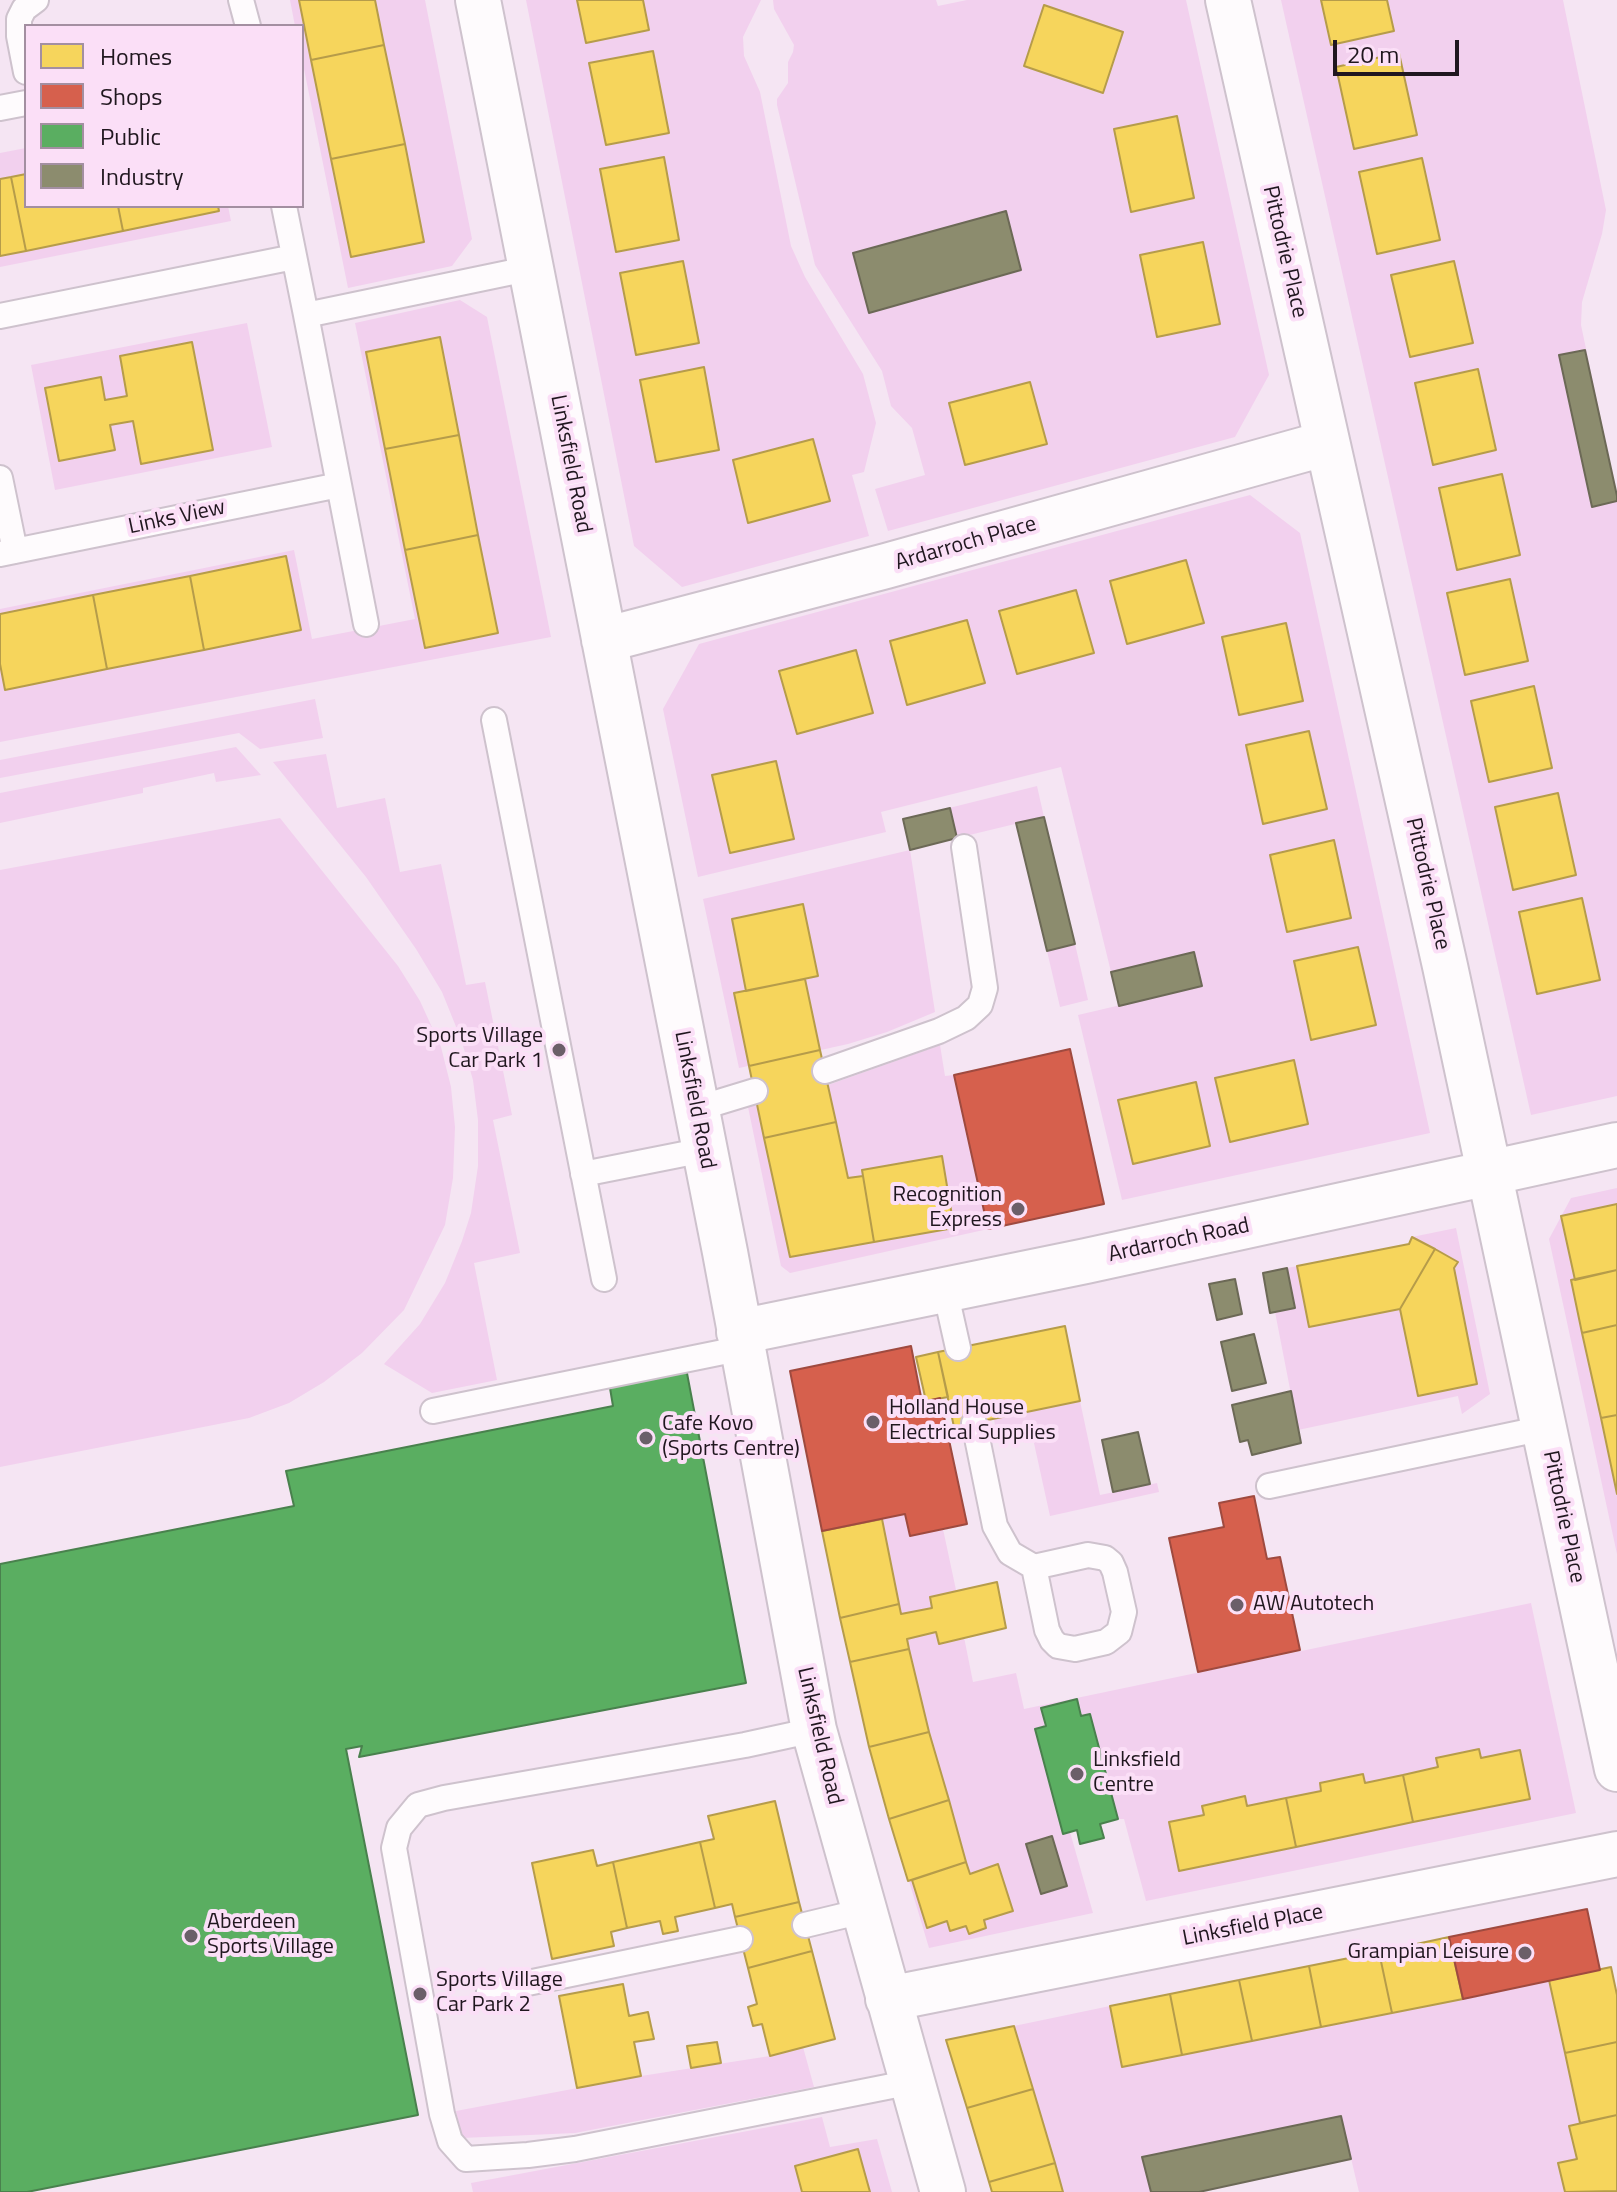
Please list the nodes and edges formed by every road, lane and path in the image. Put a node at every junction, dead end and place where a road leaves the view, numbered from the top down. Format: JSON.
{"nodes":[{"id":1,"x":36,"y":0,"type":"edge"},
{"id":2,"x":241,"y":0,"type":"edge"},
{"id":3,"x":478,"y":0,"type":"edge"},
{"id":4,"x":1228,"y":0,"type":"edge"},
{"id":5,"x":247,"y":24,"type":"edge"},
{"id":6,"x":24,"y":62,"type":"edge"},
{"id":7,"x":24,"y":103,"type":"edge"},
{"id":8,"x":0,"y":108,"type":"edge"},
{"id":9,"x":284,"y":208,"type":"edge"},
{"id":10,"x":294,"y":257,"type":"junction"},
{"id":11,"x":532,"y":268,"type":"junction"},
{"id":12,"x":306,"y":315,"type":"junction"},
{"id":13,"x":0,"y":316,"type":"edge"},
{"id":14,"x":1327,"y":443,"type":"junction"},
{"id":15,"x":0,"y":478,"type":"edge"},
{"id":16,"x":339,"y":485,"type":"junction"},
{"id":17,"x":8,"y":553,"type":"edge"},
{"id":18,"x":366,"y":624,"type":"dead end"},
{"id":19,"x":604,"y":640,"type":"junction"},
{"id":20,"x":494,"y":720,"type":"dead end"},
{"id":21,"x":964,"y":847,"type":"dead end"},
{"id":22,"x":825,"y":1071,"type":"dead end"},
{"id":23,"x":755,"y":1091,"type":"dead end"},
{"id":24,"x":700,"y":1129,"type":"junction"},
{"id":25,"x":1617,"y":1145,"type":"edge"},
{"id":26,"x":1489,"y":1172,"type":"junction"},
{"id":27,"x":583,"y":1174,"type":"junction"},
{"id":28,"x":604,"y":1279,"type":"dead end"},
{"id":29,"x":945,"y":1290,"type":"junction"},
{"id":30,"x":741,"y":1340,"type":"junction"},
{"id":31,"x":958,"y":1348,"type":"dead end"},
{"id":32,"x":433,"y":1411,"type":"dead end"},
{"id":33,"x":974,"y":1423,"type":"dead end"},
{"id":34,"x":1544,"y":1428,"type":"junction"},
{"id":35,"x":1269,"y":1486,"type":"dead end"},
{"id":36,"x":1034,"y":1567,"type":"junction"},
{"id":37,"x":1613,"y":1726,"type":"edge"},
{"id":38,"x":814,"y":1730,"type":"junction"},
{"id":39,"x":1617,"y":1769,"type":"edge"},
{"id":40,"x":1617,"y":1854,"type":"edge"},
{"id":41,"x":863,"y":1911,"type":"junction"},
{"id":42,"x":805,"y":1925,"type":"dead end"},
{"id":43,"x":740,"y":1939,"type":"dead end"},
{"id":44,"x":489,"y":1991,"type":"dead end"},
{"id":45,"x":888,"y":1999,"type":"junction"},
{"id":46,"x":912,"y":2082,"type":"junction"},
{"id":47,"x":943,"y":2192,"type":"edge"}],
"edges":[{"from":1,"to":6,"type":"lane"},
{"from":2,"to":5,"type":"lane"},
{"from":3,"to":11,"type":"street","name":"Linksfield Road"},
{"from":4,"to":14,"type":"street","name":"Pittodrie Place"},
{"from":7,"to":8,"type":"lane"},
{"from":9,"to":10,"type":"lane"},
{"from":10,"to":12,"type":"lane"},
{"from":10,"to":13,"type":"lane"},
{"from":11,"to":12,"type":"lane"},
{"from":11,"to":19,"type":"street","name":"Linksfield Road"},
{"from":12,"to":16,"type":"lane"},
{"from":14,"to":19,"type":"street","name":"Ardarroch Place"},
{"from":14,"to":26,"type":"street","name":"Pittodrie Place"},
{"from":15,"to":17,"type":"lane","name":"Links View"},
{"from":16,"to":17,"type":"lane","name":"Links View"},
{"from":16,"to":18,"type":"lane"},
{"from":19,"to":24,"type":"street","name":"Linksfield Road"},
{"from":20,"to":27,"type":"lane"},
{"from":21,"to":22,"type":"lane"},
{"from":23,"to":24,"type":"lane"},
{"from":24,"to":27,"type":"lane"},
{"from":24,"to":30,"type":"street","name":"Linksfield Road"},
{"from":25,"to":26,"type":"street","name":"Ardarroch Road"},
{"from":26,"to":29,"type":"street","name":"Ardarroch Road"},
{"from":26,"to":34,"type":"street","name":"Pittodrie Place"},
{"from":27,"to":28,"type":"lane"},
{"from":29,"to":30,"type":"street","name":"Ardarroch Road"},
{"from":29,"to":31,"type":"lane"},
{"from":30,"to":32,"type":"lane"},
{"from":30,"to":38,"type":"street","name":"Linksfield Road"},
{"from":33,"to":36,"type":"lane"},
{"from":34,"to":35,"type":"lane"},
{"from":34,"to":37,"type":"street","name":"Pittodrie Place"},
{"from":36,"to":36,"type":"lane"},
{"from":37,"to":39,"type":"street","name":"Pittodrie Place"},
{"from":38,"to":41,"type":"street","name":"Linksfield Road"},
{"from":38,"to":46,"type":"lane"},
{"from":40,"to":45,"type":"street","name":"Linksfield Place"},
{"from":41,"to":42,"type":"lane"},
{"from":41,"to":45,"type":"street","name":"Linksfield Road"},
{"from":43,"to":44,"type":"lane"},
{"from":45,"to":46,"type":"street","name":"Linksfield Road"},
{"from":46,"to":47,"type":"street","name":"Linksfield Road"}]}
